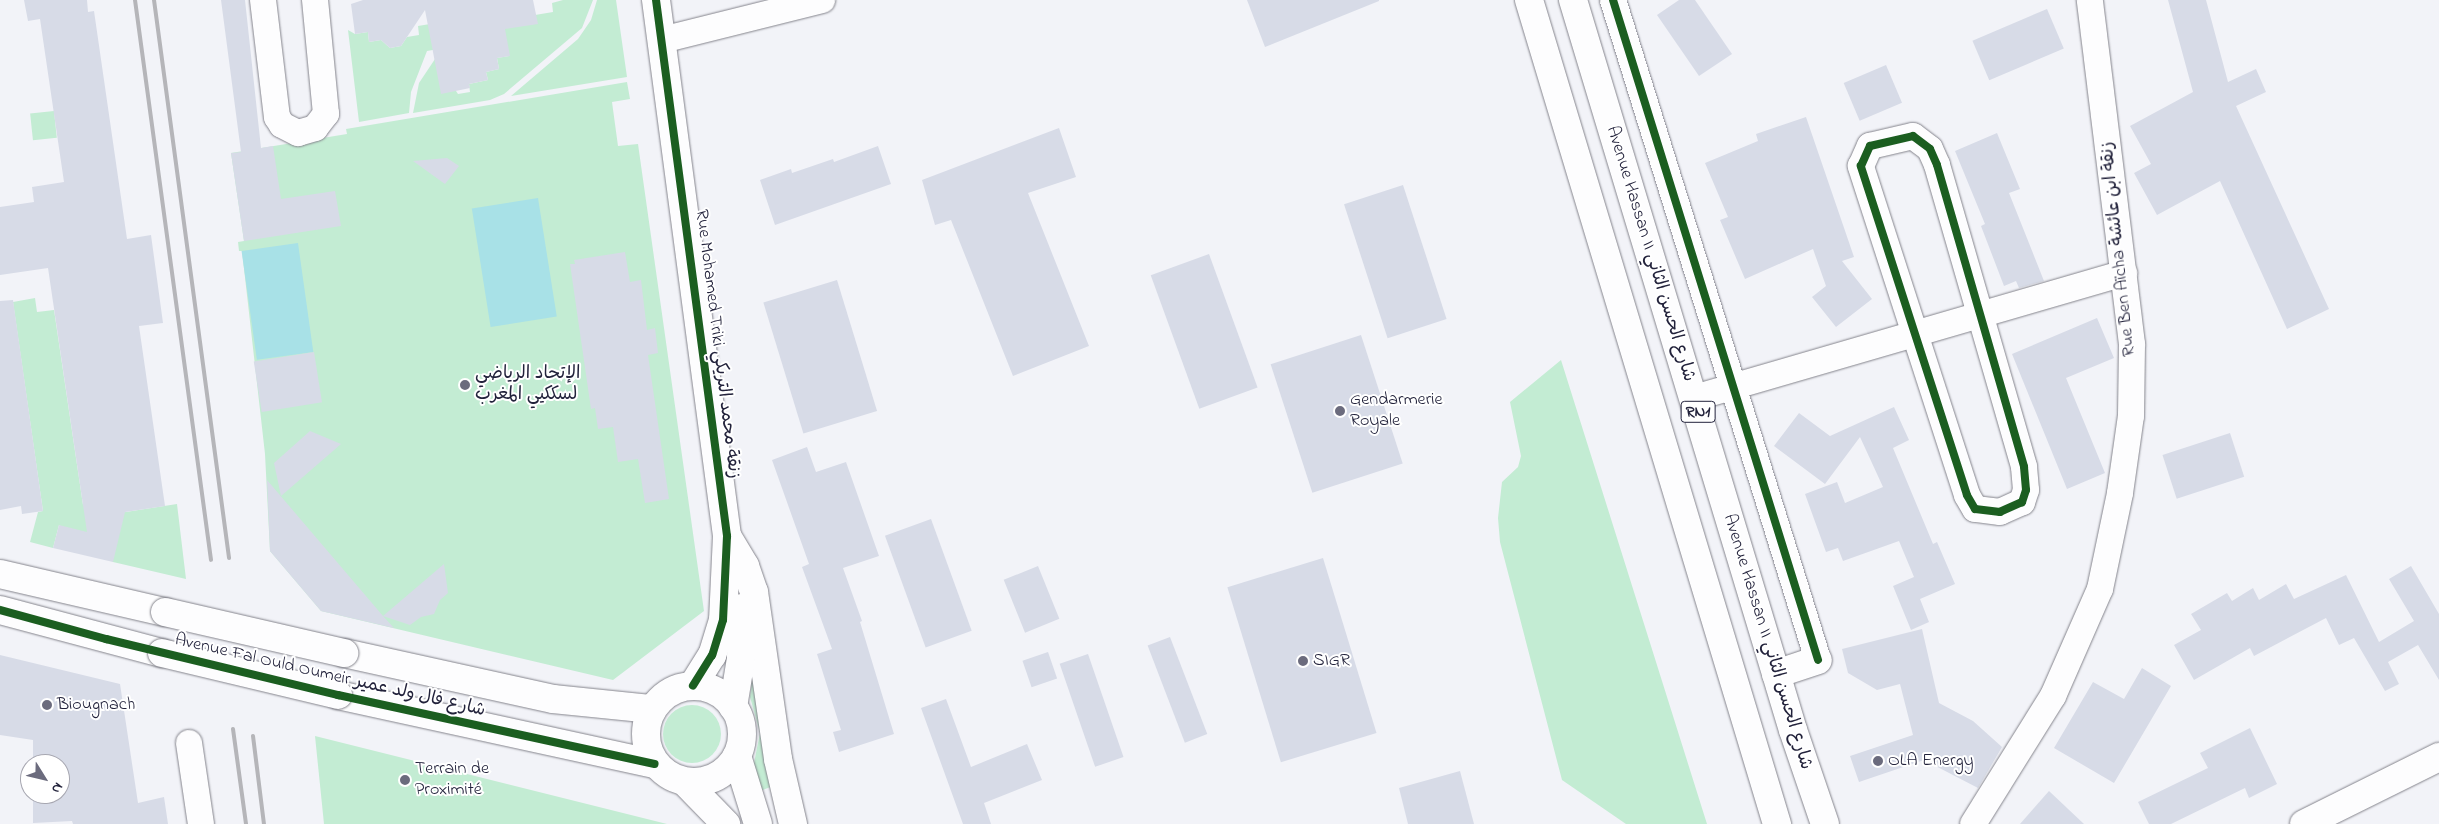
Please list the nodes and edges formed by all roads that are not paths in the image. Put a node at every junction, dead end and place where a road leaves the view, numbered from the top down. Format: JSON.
{"nodes":[{"id":1,"x":263,"y":0,"type":"edge"},
{"id":2,"x":315,"y":0,"type":"edge"},
{"id":3,"x":656,"y":0,"type":"edge"},
{"id":4,"x":822,"y":0,"type":"edge"},
{"id":5,"x":1529,"y":0,"type":"edge"},
{"id":6,"x":1573,"y":0,"type":"edge"},
{"id":7,"x":1613,"y":0,"type":"edge"},
{"id":8,"x":2090,"y":0,"type":"edge"},
{"id":9,"x":662,"y":40,"type":"junction"},
{"id":10,"x":2124,"y":272,"type":"junction"},
{"id":11,"x":1978,"y":316,"type":"junction"},
{"id":12,"x":1914,"y":334,"type":"junction"},
{"id":13,"x":1732,"y":387,"type":"junction"},
{"id":14,"x":1694,"y":398,"type":"junction"},
{"id":15,"x":727,"y":536,"type":"junction"},
{"id":16,"x":0,"y":574,"type":"edge"},
{"id":17,"x":0,"y":610,"type":"edge"},
{"id":18,"x":1818,"y":660,"type":"joint"},
{"id":19,"x":1776,"y":674,"type":"junction"},
{"id":20,"x":693,"y":686,"type":"junction"},
{"id":21,"x":733,"y":706,"type":"junction"},
{"id":22,"x":652,"y":709,"type":"junction"},
{"id":23,"x":189,"y":742,"type":"dead end"},
{"id":24,"x":737,"y":756,"type":"junction"},
{"id":25,"x":2439,"y":757,"type":"edge"},
{"id":26,"x":655,"y":764,"type":"junction"},
{"id":27,"x":685,"y":782,"type":"junction"},
{"id":28,"x":201,"y":824,"type":"edge"},
{"id":29,"x":726,"y":824,"type":"edge"},
{"id":30,"x":758,"y":824,"type":"edge"},
{"id":31,"x":793,"y":824,"type":"edge"},
{"id":32,"x":1777,"y":824,"type":"edge"},
{"id":33,"x":1825,"y":824,"type":"edge"},
{"id":34,"x":1973,"y":824,"type":"edge"},
{"id":35,"x":2304,"y":824,"type":"edge"}],
"edges":[{"from":1,"to":2,"type":"street"},
{"from":3,"to":9,"type":"street","name":"Rue Mohamed Triki زنقة محمد التريكي"},
{"from":4,"to":9,"type":"street"},
{"from":5,"to":32,"type":"street","number":"RN1"},
{"from":6,"to":14,"type":"street","name":"Avenue Hassan II شارع الحسن الثاني","number":"RN1"},
{"from":7,"to":13,"type":"street"},
{"from":8,"to":10,"type":"street","name":"Rue Ben Aïcha زنقة ابن عائشة"},
{"from":9,"to":15,"type":"street","name":"Rue Mohamed Triki زنقة محمد التريكي"},
{"from":10,"to":11,"type":"street"},
{"from":10,"to":34,"type":"street","name":"Rue Ben Aïcha زنقة ابن عائشة"},
{"from":11,"to":12,"type":"street"},
{"from":11,"to":12,"type":"street"},
{"from":11,"to":12,"type":"street"},
{"from":12,"to":13,"type":"street"},
{"from":13,"to":14,"type":"street"},
{"from":13,"to":18,"type":"street"},
{"from":14,"to":19,"type":"street","name":"Avenue Hassan II شارع الحسن الثاني","number":"RN1"},
{"from":15,"to":20,"type":"street","name":"Rue Mohamed Triki زنقة محمد التريكي"},
{"from":15,"to":21,"type":"street","name":"Rue Mohamed Triki زنقة محمد التريكي"},
{"from":15,"to":31,"type":"street"},
{"from":16,"to":22,"type":"street","name":"Avenue Fal Ould Oumeir شارع فال ولد عمير","bridge":true},
{"from":17,"to":26,"type":"street","name":"Avenue Fal Ould Oumeir شارع فال ولد عمير","bridge":true},
{"from":18,"to":19,"type":"street"},
{"from":19,"to":33,"type":"street","name":"Avenue Hassan II شارع الحسن الثاني","number":"RN1"},
{"from":20,"to":21,"type":"street"},
{"from":20,"to":22,"type":"street"},
{"from":21,"to":24,"type":"street"},
{"from":22,"to":26,"type":"street"},
{"from":23,"to":28,"type":"street"},
{"from":24,"to":27,"type":"street"},
{"from":24,"to":30,"type":"street"},
{"from":25,"to":35,"type":"street"},
{"from":26,"to":27,"type":"street","name":"Avenue Fal Ould Oumeir شارع فال ولد عمير"},
{"from":27,"to":29,"type":"street","name":"Avenue Fal Ould Oumeir شارع فال ولد عمير"}]}
